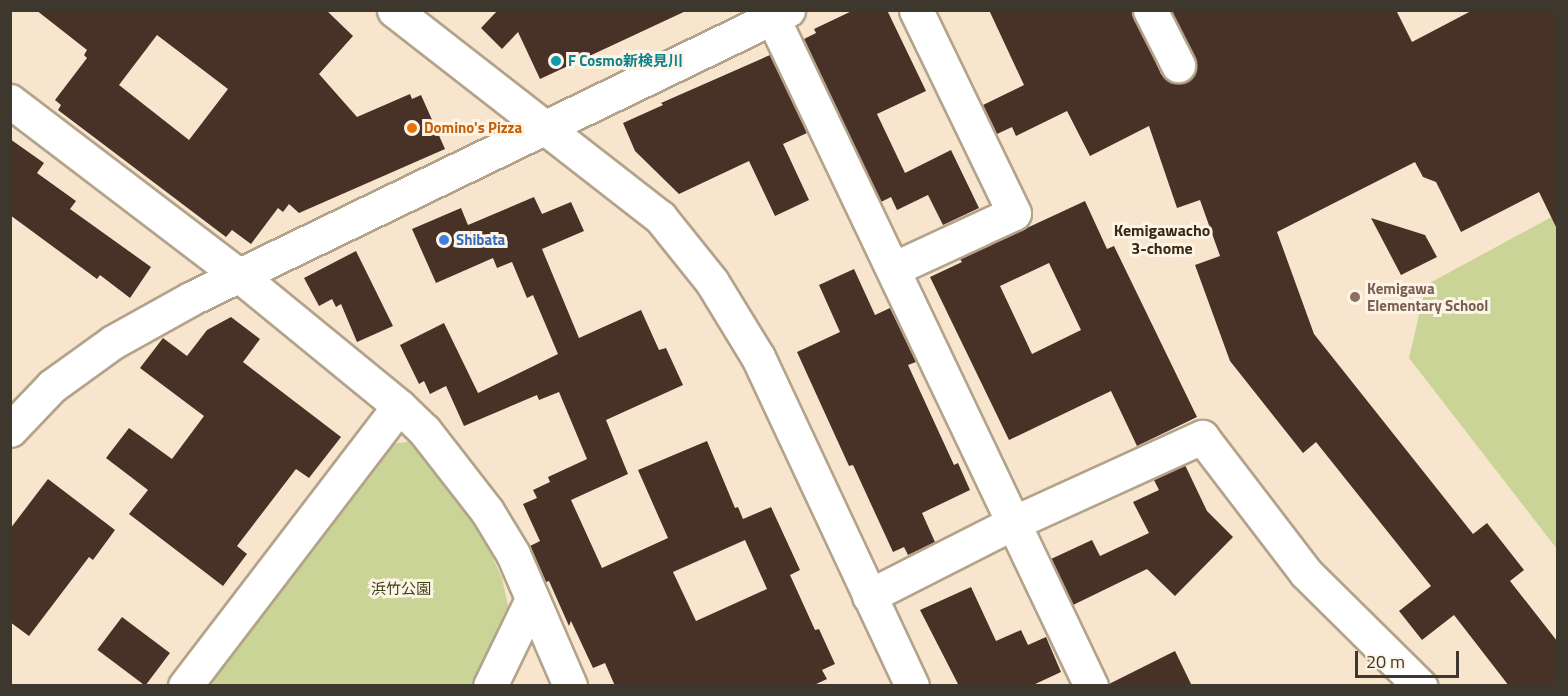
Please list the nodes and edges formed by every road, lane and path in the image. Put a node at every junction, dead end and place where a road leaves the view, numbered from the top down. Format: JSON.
{"nodes":[{"id":1,"x":394,"y":10,"type":"edge"},
{"id":2,"x":916,"y":10,"type":"edge"},
{"id":3,"x":1150,"y":10,"type":"edge"},
{"id":4,"x":777,"y":13,"type":"edge"},
{"id":5,"x":1178,"y":65,"type":"dead end"},
{"id":6,"x":10,"y":101,"type":"edge"},
{"id":7,"x":546,"y":127,"type":"junction"},
{"id":8,"x":893,"y":269,"type":"junction"},
{"id":9,"x":240,"y":276,"type":"junction"},
{"id":10,"x":399,"y":406,"type":"junction"},
{"id":11,"x":10,"y":430,"type":"edge"},
{"id":12,"x":1013,"y":523,"type":"junction"},
{"id":13,"x":869,"y":596,"type":"junction"},
{"id":14,"x":531,"y":601,"type":"junction"},
{"id":15,"x":185,"y":686,"type":"edge"},
{"id":16,"x":490,"y":686,"type":"edge"},
{"id":17,"x":570,"y":686,"type":"edge"},
{"id":18,"x":912,"y":686,"type":"edge"},
{"id":19,"x":1090,"y":686,"type":"edge"},
{"id":20,"x":1420,"y":686,"type":"edge"}],
"edges":[{"from":1,"to":7,"type":"street"},
{"from":2,"to":8,"type":"street"},
{"from":3,"to":5,"type":"street"},
{"from":4,"to":7,"type":"street"},
{"from":4,"to":8,"type":"street"},
{"from":6,"to":9,"type":"street"},
{"from":7,"to":9,"type":"street"},
{"from":7,"to":13,"type":"street"},
{"from":8,"to":12,"type":"street"},
{"from":9,"to":10,"type":"street"},
{"from":9,"to":11,"type":"street"},
{"from":10,"to":14,"type":"street"},
{"from":10,"to":15,"type":"street"},
{"from":12,"to":13,"type":"street"},
{"from":12,"to":19,"type":"street"},
{"from":12,"to":20,"type":"street"},
{"from":13,"to":18,"type":"street"},
{"from":14,"to":16,"type":"street"},
{"from":14,"to":17,"type":"street"}]}
